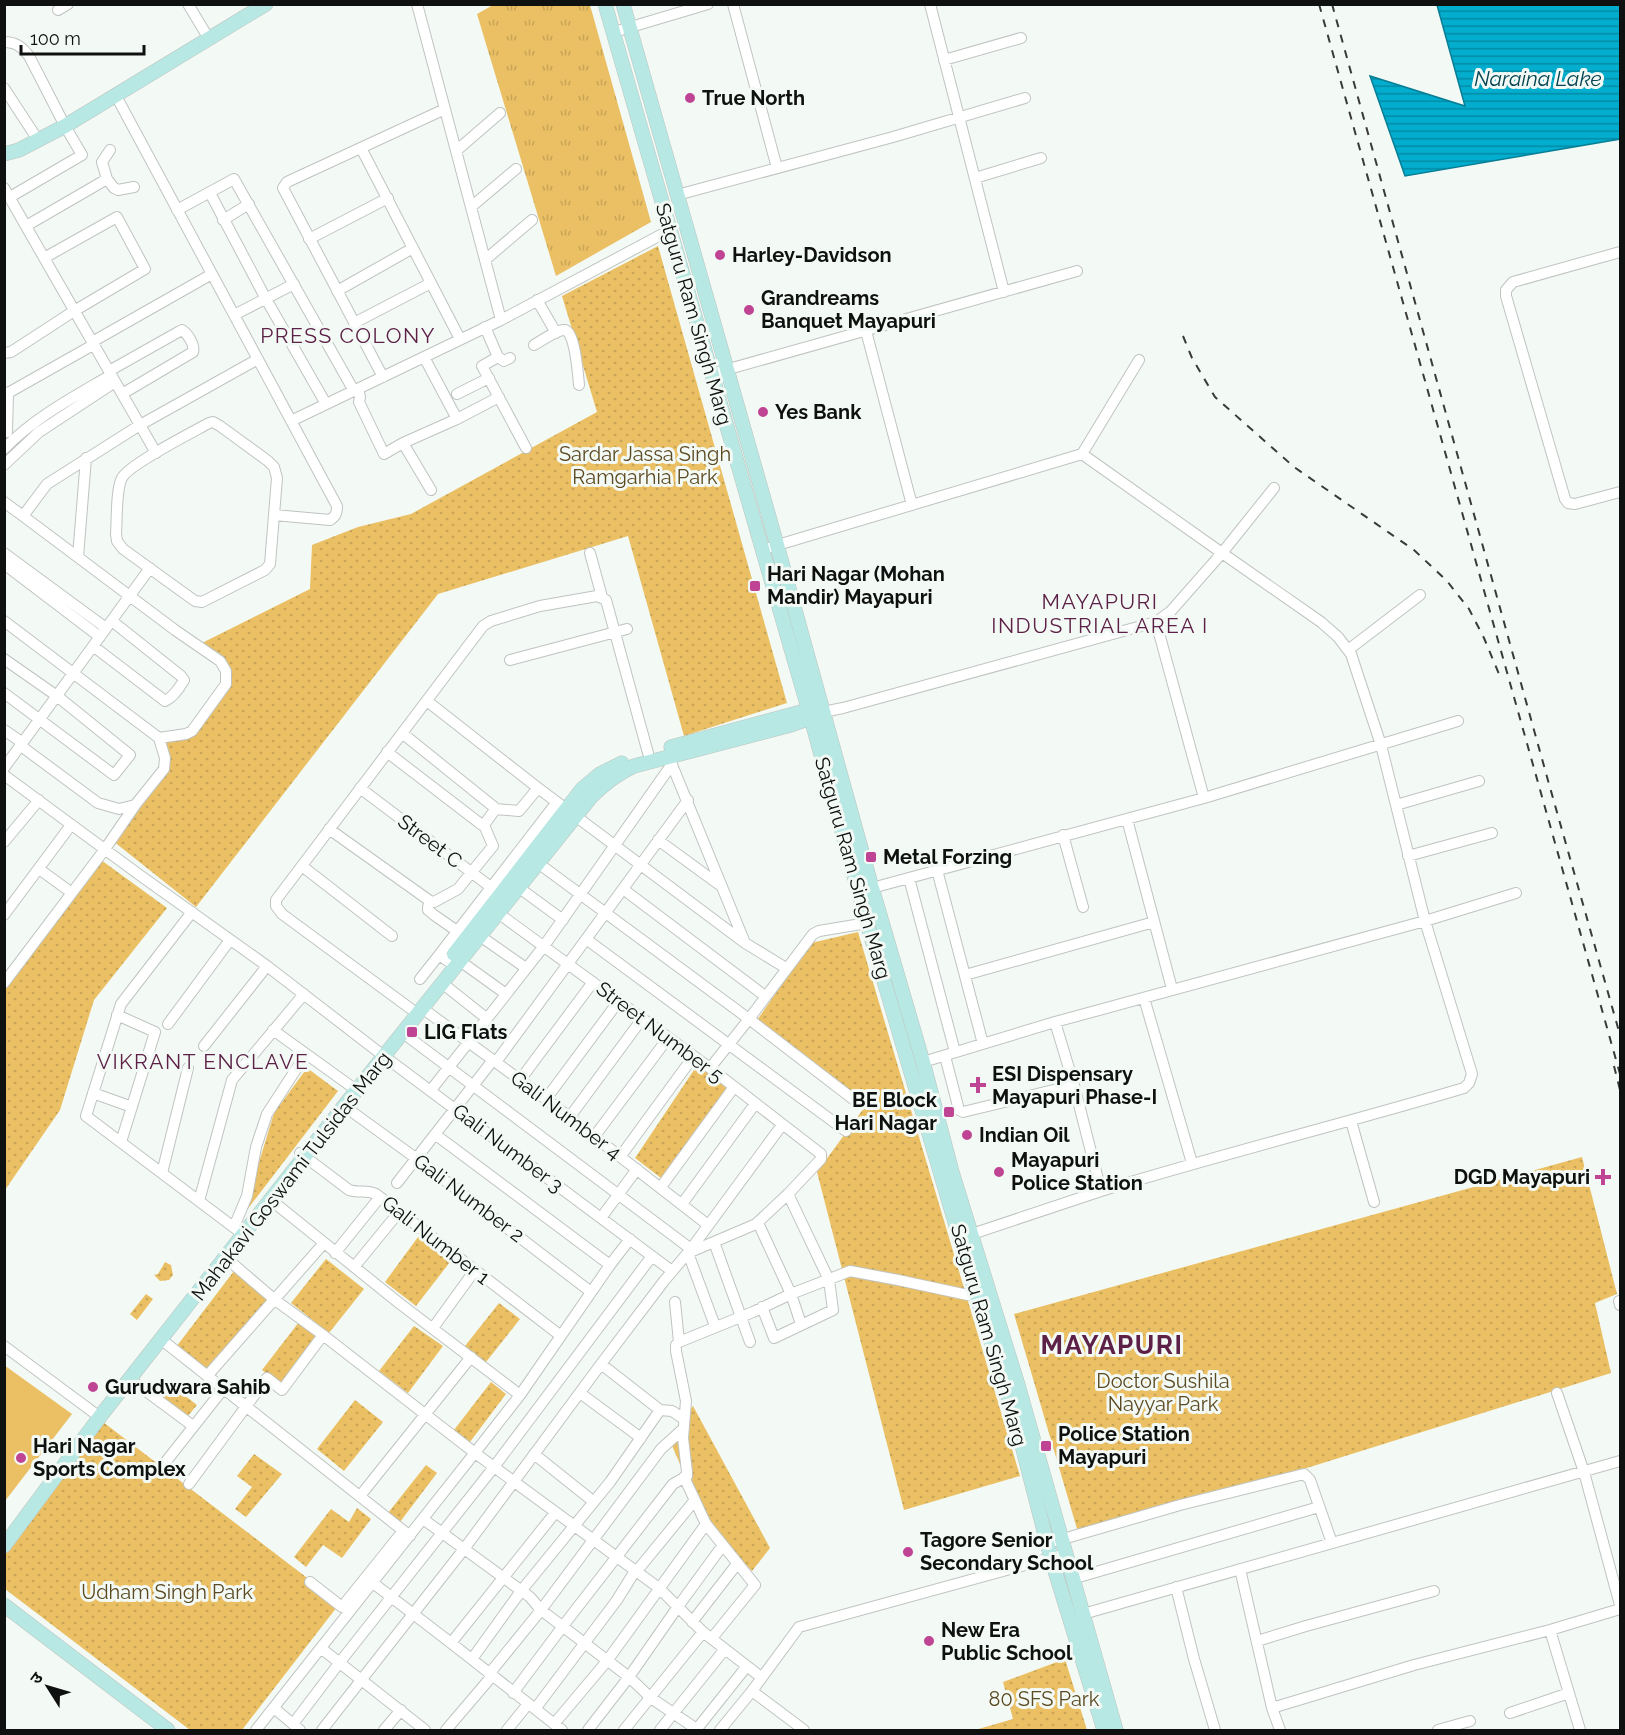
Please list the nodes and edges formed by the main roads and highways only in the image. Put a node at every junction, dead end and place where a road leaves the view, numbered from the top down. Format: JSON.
{"nodes":[{"id":1,"x":266,"y":4,"type":"edge"},
{"id":2,"x":605,"y":4,"type":"edge"},
{"id":3,"x":623,"y":4,"type":"edge"},
{"id":4,"x":4,"y":154,"type":"edge"},
{"id":5,"x":818,"y":712,"type":"junction"},
{"id":6,"x":566,"y":809,"type":"junction"},
{"id":7,"x":499,"y":894,"type":"junction"},
{"id":8,"x":449,"y":959,"type":"junction"},
{"id":9,"x":417,"y":1009,"type":"junction"},
{"id":10,"x":382,"y":1054,"type":"junction"},
{"id":11,"x":302,"y":1155,"type":"junction"},
{"id":12,"x":239,"y":1231,"type":"junction"},
{"id":13,"x":98,"y":1416,"type":"junction"},
{"id":14,"x":4,"y":1530,"type":"edge"},
{"id":15,"x":1054,"y":1542,"type":"junction"},
{"id":16,"x":4,"y":1546,"type":"edge"},
{"id":17,"x":4,"y":1605,"type":"edge"},
{"id":18,"x":168,"y":1731,"type":"edge"},
{"id":19,"x":1104,"y":1731,"type":"edge"},
{"id":20,"x":1116,"y":1731,"type":"edge"}],
"edges":[{"from":1,"to":4,"type":"main road"},
{"from":2,"to":5,"type":"main road","name":"Satguru Ram Singh Marg"},
{"from":3,"to":5,"type":"main road","name":"Satguru Ram Singh Marg"},
{"from":5,"to":6,"type":"main road","name":"Mahakavi Goswami Tulsidas Marg"},
{"from":5,"to":6,"type":"main road","name":"Mahakavi Goswami Tulsidas Marg"},
{"from":5,"to":15,"type":"main road","name":"Satguru Ram Singh Marg"},
{"from":5,"to":15,"type":"main road","name":"Satguru Ram Singh Marg"},
{"from":6,"to":7,"type":"main road","name":"Mahakavi Goswami Tulsidas Marg"},
{"from":6,"to":7,"type":"main road","name":"Mahakavi Goswami Tulsidas Marg"},
{"from":7,"to":8,"type":"main road","name":"Mahakavi Goswami Tulsidas Marg"},
{"from":7,"to":8,"type":"main road","name":"Mahakavi Goswami Tulsidas Marg"},
{"from":8,"to":9,"type":"main road","name":"Mahakavi Goswami Tulsidas Marg"},
{"from":8,"to":9,"type":"main road","name":"Mahakavi Goswami Tulsidas Marg"},
{"from":9,"to":10,"type":"main road","name":"Mahakavi Goswami Tulsidas Marg"},
{"from":9,"to":10,"type":"main road","name":"Mahakavi Goswami Tulsidas Marg"},
{"from":10,"to":11,"type":"main road","name":"Mahakavi Goswami Tulsidas Marg"},
{"from":10,"to":11,"type":"main road","name":"Mahakavi Goswami Tulsidas Marg"},
{"from":11,"to":12,"type":"main road","name":"Mahakavi Goswami Tulsidas Marg"},
{"from":11,"to":12,"type":"main road","name":"Mahakavi Goswami Tulsidas Marg"},
{"from":12,"to":13,"type":"main road","name":"Mahakavi Goswami Tulsidas Marg"},
{"from":12,"to":13,"type":"main road","name":"Mahakavi Goswami Tulsidas Marg"},
{"from":13,"to":14,"type":"main road","name":"Mahakavi Goswami Tulsidas Marg"},
{"from":13,"to":16,"type":"main road","name":"Mahakavi Goswami Tulsidas Marg"},
{"from":15,"to":19,"type":"main road","name":"Satguru Ram Singh Marg"},
{"from":15,"to":20,"type":"main road","name":"Satguru Ram Singh Marg"},
{"from":17,"to":18,"type":"main road"}]}
